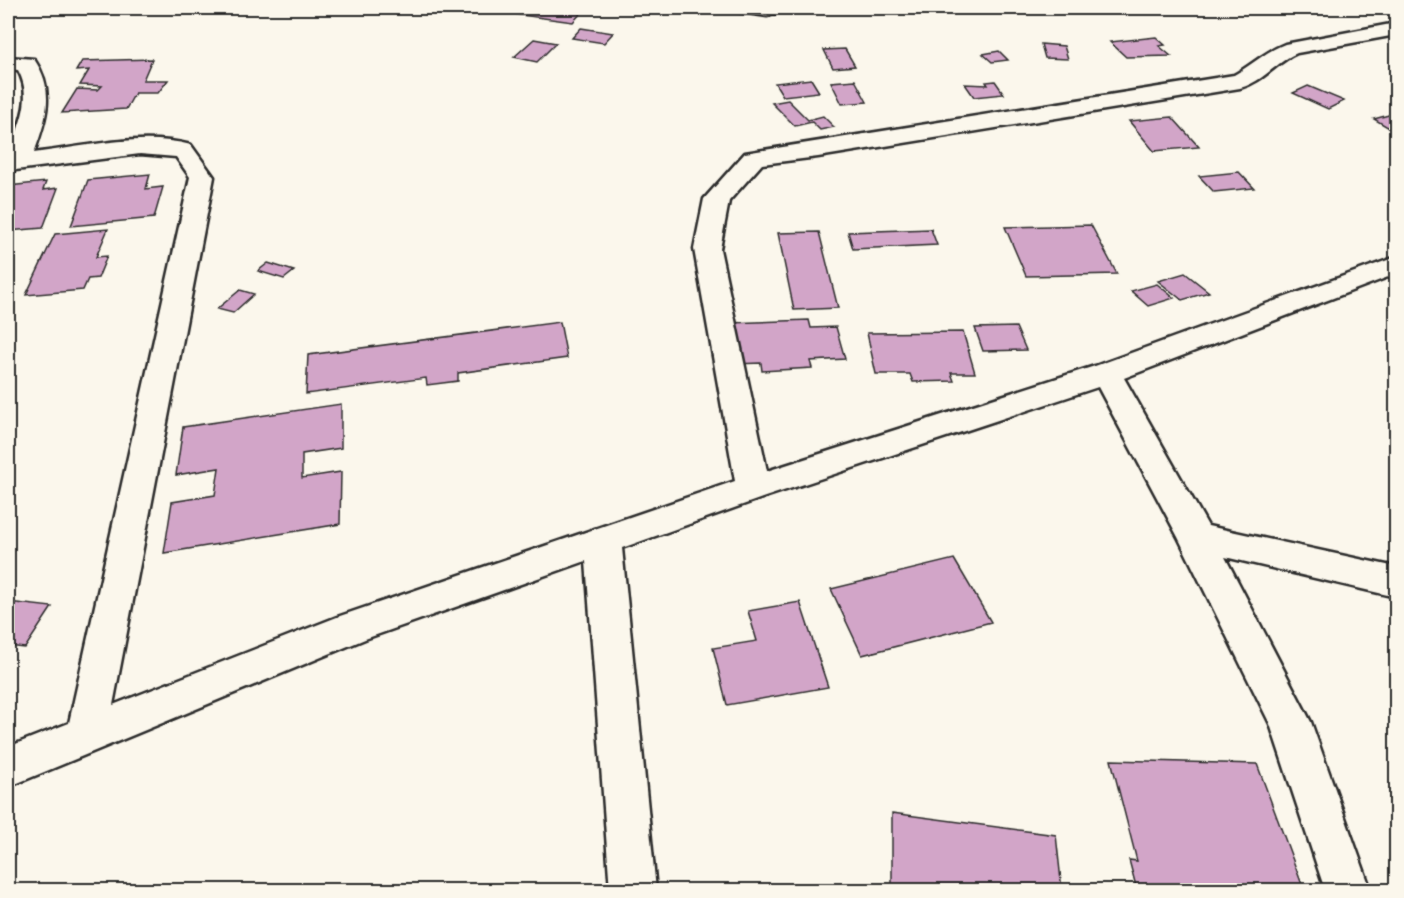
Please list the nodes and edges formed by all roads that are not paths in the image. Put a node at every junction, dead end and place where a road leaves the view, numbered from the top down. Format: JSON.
{"nodes":[{"id":1,"x":747,"y":8,"type":"edge"},
{"id":2,"x":767,"y":10,"type":"dead end"},
{"id":3,"x":1396,"y":29,"type":"edge"},
{"id":4,"x":8,"y":63,"type":"edge"},
{"id":5,"x":13,"y":163,"type":"edge"},
{"id":6,"x":1396,"y":265,"type":"edge"},
{"id":7,"x":1106,"y":373,"type":"junction"},
{"id":8,"x":753,"y":488,"type":"junction"},
{"id":9,"x":1196,"y":537,"type":"junction"},
{"id":10,"x":603,"y":540,"type":"junction"},
{"id":11,"x":1396,"y":582,"type":"edge"},
{"id":12,"x":87,"y":735,"type":"junction"},
{"id":13,"x":8,"y":767,"type":"edge"},
{"id":14,"x":633,"y":891,"type":"edge"},
{"id":15,"x":1348,"y":891,"type":"edge"}],
"edges":[{"from":1,"to":2,"type":"street"},
{"from":3,"to":8,"type":"street"},
{"from":4,"to":5,"type":"street"},
{"from":5,"to":12,"type":"street"},
{"from":6,"to":7,"type":"street"},
{"from":7,"to":8,"type":"street"},
{"from":7,"to":9,"type":"street"},
{"from":8,"to":10,"type":"street"},
{"from":9,"to":11,"type":"street"},
{"from":9,"to":15,"type":"street"},
{"from":10,"to":12,"type":"street"},
{"from":10,"to":14,"type":"street"},
{"from":12,"to":13,"type":"street"}]}
